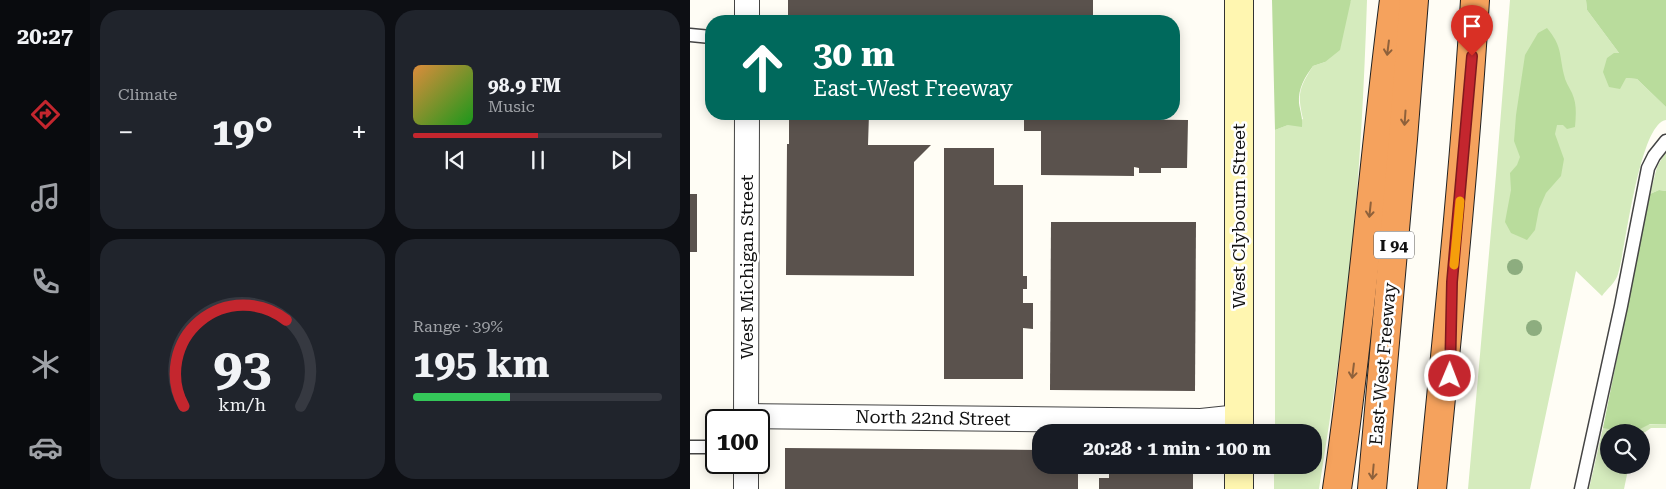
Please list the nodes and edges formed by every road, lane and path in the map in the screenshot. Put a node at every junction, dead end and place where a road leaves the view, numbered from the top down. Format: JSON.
{"nodes":[{"id":1,"x":747,"y":0,"type":"edge"},
{"id":2,"x":1239,"y":0,"type":"edge"},
{"id":3,"x":1394,"y":0,"type":"edge"},
{"id":4,"x":1414,"y":0,"type":"edge"},
{"id":5,"x":1475,"y":0,"type":"edge"},
{"id":6,"x":747,"y":15,"type":"edge"},
{"id":7,"x":690,"y":35,"type":"edge"},
{"id":8,"x":705,"y":36,"type":"edge"},
{"id":9,"x":747,"y":120,"type":"edge"},
{"id":10,"x":1666,"y":141,"type":"edge"},
{"id":11,"x":1452,"y":282,"type":"junction"},
{"id":12,"x":746,"y":409,"type":"edge"},
{"id":13,"x":770,"y":418,"type":"edge"},
{"id":14,"x":1230,"y":424,"type":"edge"},
{"id":15,"x":1239,"y":424,"type":"edge"},
{"id":16,"x":690,"y":447,"type":"edge"},
{"id":17,"x":705,"y":447,"type":"edge"},
{"id":18,"x":746,"y":474,"type":"edge"},
{"id":19,"x":1239,"y":474,"type":"edge"},
{"id":20,"x":746,"y":489,"type":"edge"},
{"id":21,"x":1239,"y":489,"type":"edge"},
{"id":22,"x":1336,"y":489,"type":"edge"},
{"id":23,"x":1372,"y":489,"type":"edge"},
{"id":24,"x":1432,"y":489,"type":"edge"},
{"id":25,"x":1448,"y":489,"type":"edge"},
{"id":26,"x":1581,"y":489,"type":"edge"}],
"edges":[{"from":1,"to":6,"type":"street"},
{"from":2,"to":15,"type":"street","name":"West Clybourn Street"},
{"from":3,"to":22,"type":"highway","one_way":true},
{"from":4,"to":23,"type":"highway","name":"East-West Freeway","number":"I 94","one_way":true},
{"from":5,"to":11,"type":"highway"},
{"from":7,"to":8,"type":"lane"},
{"from":9,"to":12,"type":"street","name":"West Michigan Street"},
{"from":10,"to":26,"type":"lane"},
{"from":11,"to":24,"type":"highway"},
{"from":11,"to":25,"type":"highway"},
{"from":13,"to":14,"type":"street","name":"North 22nd Street"},
{"from":16,"to":17,"type":"lane"},
{"from":18,"to":20,"type":"street"},
{"from":19,"to":21,"type":"street"}]}
